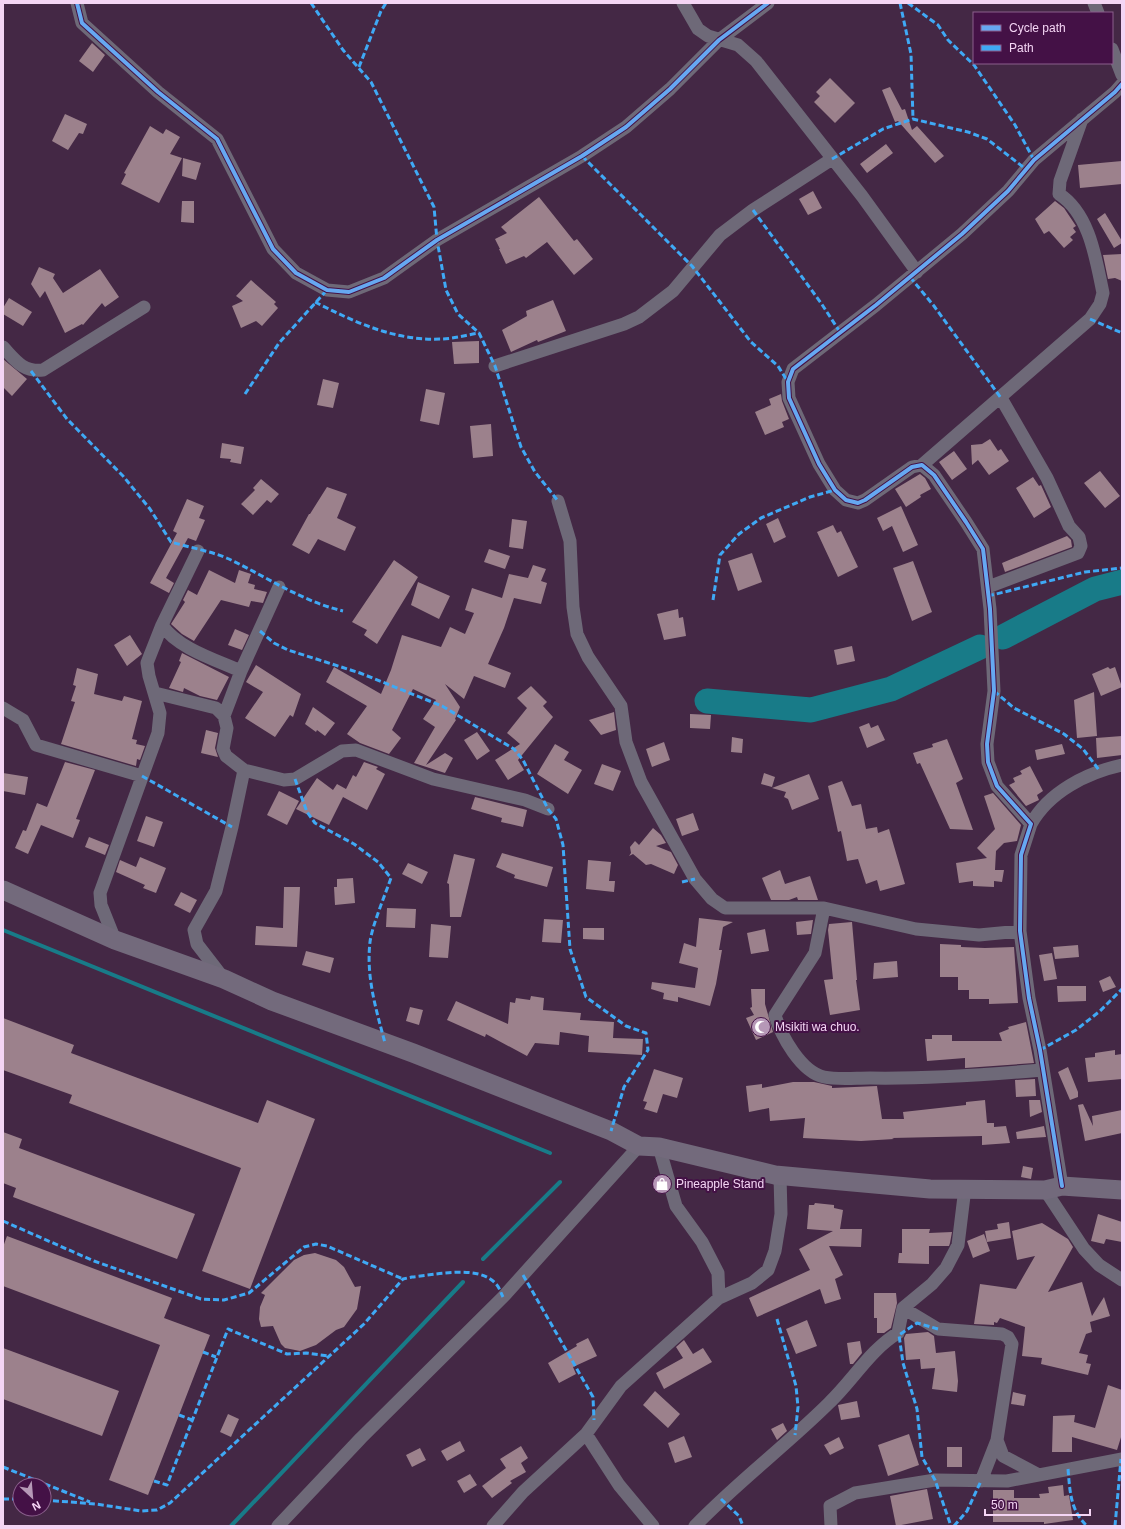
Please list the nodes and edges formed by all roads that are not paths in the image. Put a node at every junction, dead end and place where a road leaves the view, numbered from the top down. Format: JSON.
{"nodes":[{"id":1,"x":77,"y":3,"type":"edge"},
{"id":2,"x":683,"y":3,"type":"edge"},
{"id":3,"x":768,"y":3,"type":"edge"},
{"id":4,"x":740,"y":23,"type":"junction"},
{"id":5,"x":719,"y":40,"type":"junction"},
{"id":6,"x":738,"y":45,"type":"junction"},
{"id":7,"x":1113,"y":52,"type":"edge"},
{"id":8,"x":1122,"y":75,"type":"edge"},
{"id":9,"x":1122,"y":84,"type":"edge"},
{"id":10,"x":1082,"y":118,"type":"junction"},
{"id":11,"x":832,"y":159,"type":"junction"},
{"id":12,"x":916,"y":272,"type":"junction"},
{"id":13,"x":144,"y":307,"type":"dead end"},
{"id":14,"x":3,"y":347,"type":"edge"},
{"id":15,"x":496,"y":366,"type":"dead end"},
{"id":16,"x":1001,"y":398,"type":"junction"},
{"id":17,"x":922,"y":465,"type":"junction"},
{"id":18,"x":558,"y":501,"type":"dead end"},
{"id":19,"x":198,"y":551,"type":"dead end"},
{"id":20,"x":280,"y":586,"type":"dead end"},
{"id":21,"x":988,"y":587,"type":"junction"},
{"id":22,"x":162,"y":625,"type":"junction"},
{"id":23,"x":241,"y":671,"type":"junction"},
{"id":24,"x":155,"y":693,"type":"junction"},
{"id":25,"x":3,"y":708,"type":"edge"},
{"id":26,"x":224,"y":716,"type":"junction"},
{"id":27,"x":1122,"y":765,"type":"edge"},
{"id":28,"x":244,"y":770,"type":"junction"},
{"id":29,"x":142,"y":776,"type":"junction"},
{"id":30,"x":548,"y":809,"type":"dead end"},
{"id":31,"x":1030,"y":824,"type":"junction"},
{"id":32,"x":3,"y":890,"type":"edge"},
{"id":33,"x":824,"y":908,"type":"junction"},
{"id":34,"x":1020,"y":931,"type":"junction"},
{"id":35,"x":115,"y":940,"type":"junction"},
{"id":36,"x":224,"y":979,"type":"junction"},
{"id":37,"x":1042,"y":1070,"type":"junction"},
{"id":38,"x":639,"y":1146,"type":"junction"},
{"id":39,"x":659,"y":1147,"type":"junction"},
{"id":40,"x":780,"y":1176,"type":"junction"},
{"id":41,"x":965,"y":1188,"type":"junction"},
{"id":42,"x":1053,"y":1188,"type":"junction"},
{"id":43,"x":1122,"y":1190,"type":"edge"},
{"id":44,"x":1122,"y":1280,"type":"edge"},
{"id":45,"x":719,"y":1298,"type":"junction"},
{"id":46,"x":903,"y":1308,"type":"junction"},
{"id":47,"x":586,"y":1434,"type":"junction"},
{"id":48,"x":997,"y":1440,"type":"junction"},
{"id":49,"x":1122,"y":1459,"type":"edge"},
{"id":50,"x":1037,"y":1474,"type":"junction"},
{"id":51,"x":981,"y":1481,"type":"junction"},
{"id":52,"x":278,"y":1526,"type":"edge"},
{"id":53,"x":493,"y":1526,"type":"edge"},
{"id":54,"x":653,"y":1526,"type":"edge"},
{"id":55,"x":695,"y":1526,"type":"edge"},
{"id":56,"x":831,"y":1526,"type":"edge"}],
"edges":[{"from":1,"to":5,"type":"street"},
{"from":2,"to":5,"type":"street"},
{"from":3,"to":4,"type":"street"},
{"from":4,"to":5,"type":"street"},
{"from":4,"to":6,"type":"street"},
{"from":5,"to":6,"type":"street"},
{"from":6,"to":11,"type":"street"},
{"from":7,"to":8,"type":"street"},
{"from":9,"to":10,"type":"street"},
{"from":10,"to":12,"type":"street"},
{"from":10,"to":16,"type":"street"},
{"from":11,"to":12,"type":"street"},
{"from":11,"to":15,"type":"street"},
{"from":12,"to":17,"type":"street"},
{"from":13,"to":14,"type":"street"},
{"from":16,"to":17,"type":"street"},
{"from":16,"to":21,"type":"street"},
{"from":17,"to":21,"type":"street"},
{"from":18,"to":33,"type":"street"},
{"from":19,"to":22,"type":"street"},
{"from":20,"to":23,"type":"street"},
{"from":21,"to":31,"type":"street"},
{"from":22,"to":23,"type":"street"},
{"from":22,"to":24,"type":"street"},
{"from":23,"to":26,"type":"street"},
{"from":24,"to":26,"type":"street"},
{"from":24,"to":29,"type":"street"},
{"from":25,"to":29,"type":"street"},
{"from":26,"to":28,"type":"street"},
{"from":27,"to":31,"type":"street"},
{"from":28,"to":30,"type":"street"},
{"from":28,"to":36,"type":"street"},
{"from":29,"to":35,"type":"street"},
{"from":31,"to":34,"type":"street"},
{"from":32,"to":35,"type":"main road"},
{"from":33,"to":34,"type":"street"},
{"from":33,"to":37,"type":"street"},
{"from":34,"to":37,"type":"street"},
{"from":35,"to":36,"type":"main road"},
{"from":36,"to":38,"type":"main road"},
{"from":37,"to":42,"type":"street"},
{"from":38,"to":39,"type":"main road"},
{"from":38,"to":52,"type":"street"},
{"from":39,"to":40,"type":"main road"},
{"from":39,"to":45,"type":"street"},
{"from":40,"to":41,"type":"main road"},
{"from":40,"to":45,"type":"street"},
{"from":41,"to":42,"type":"main road"},
{"from":41,"to":46,"type":"street"},
{"from":42,"to":43,"type":"main road"},
{"from":42,"to":44,"type":"street"},
{"from":45,"to":47,"type":"street"},
{"from":46,"to":48,"type":"street"},
{"from":46,"to":55,"type":"street"},
{"from":47,"to":53,"type":"street"},
{"from":47,"to":54,"type":"street"},
{"from":48,"to":50,"type":"street"},
{"from":48,"to":51,"type":"street"},
{"from":49,"to":50,"type":"street"},
{"from":50,"to":51,"type":"street"},
{"from":51,"to":56,"type":"street"}]}
